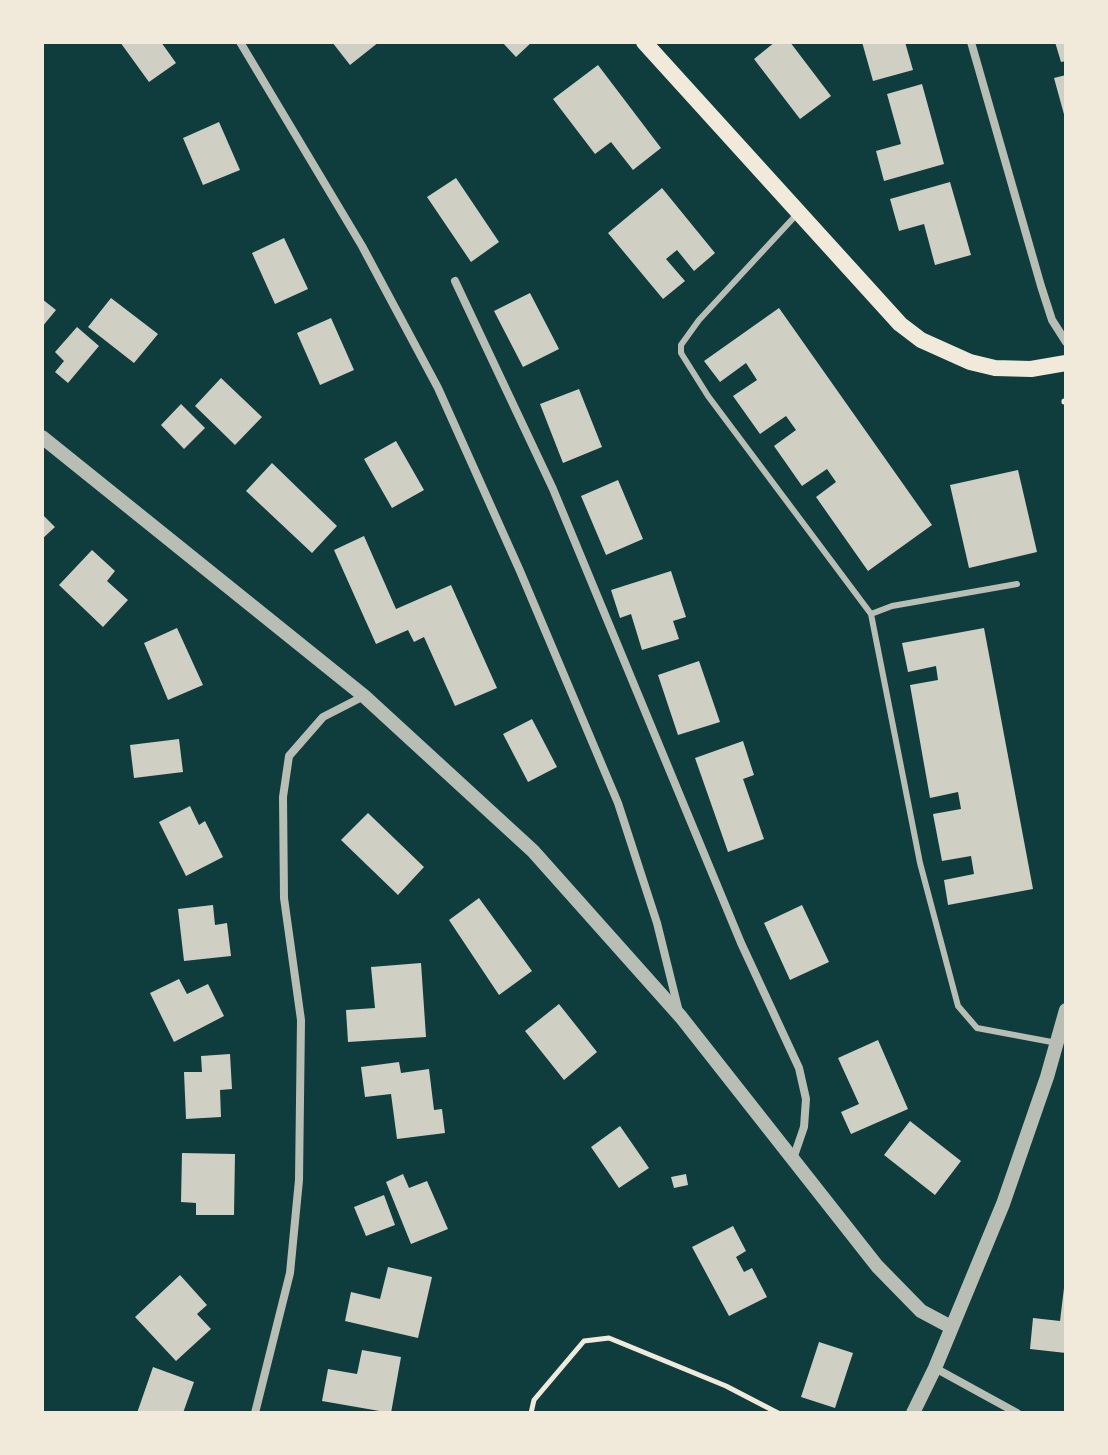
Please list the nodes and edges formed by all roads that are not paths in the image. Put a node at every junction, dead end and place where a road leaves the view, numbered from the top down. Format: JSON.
{"nodes":[{"id":1,"x":240,"y":42,"type":"edge"},
{"id":2,"x":644,"y":42,"type":"edge"},
{"id":3,"x":971,"y":42,"type":"edge"},
{"id":4,"x":798,"y":213,"type":"junction"},
{"id":5,"x":455,"y":281,"type":"dead end"},
{"id":6,"x":1066,"y":342,"type":"edge"},
{"id":7,"x":1066,"y":363,"type":"edge"},
{"id":8,"x":42,"y":437,"type":"edge"},
{"id":9,"x":1017,"y":584,"type":"dead end"},
{"id":10,"x":871,"y":614,"type":"junction"},
{"id":11,"x":364,"y":696,"type":"junction"},
{"id":12,"x":1066,"y":1010,"type":"edge"},
{"id":13,"x":681,"y":1017,"type":"junction"},
{"id":14,"x":1057,"y":1043,"type":"junction"},
{"id":15,"x":793,"y":1160,"type":"junction"},
{"id":16,"x":951,"y":1327,"type":"junction"},
{"id":17,"x":935,"y":1368,"type":"junction"},
{"id":18,"x":255,"y":1413,"type":"edge"},
{"id":19,"x":913,"y":1413,"type":"edge"},
{"id":20,"x":1017,"y":1413,"type":"edge"}],
"edges":[{"from":1,"to":13,"type":"street"},
{"from":2,"to":4,"type":"main road"},
{"from":3,"to":6,"type":"street"},
{"from":4,"to":7,"type":"main road"},
{"from":4,"to":10,"type":"lane"},
{"from":5,"to":15,"type":"street"},
{"from":8,"to":11,"type":"street"},
{"from":9,"to":10,"type":"lane"},
{"from":10,"to":14,"type":"lane"},
{"from":11,"to":13,"type":"street"},
{"from":11,"to":18,"type":"street"},
{"from":12,"to":14,"type":"street"},
{"from":13,"to":15,"type":"street"},
{"from":14,"to":16,"type":"street"},
{"from":15,"to":16,"type":"street"},
{"from":16,"to":17,"type":"street"},
{"from":17,"to":19,"type":"street"},
{"from":17,"to":20,"type":"street"}]}
